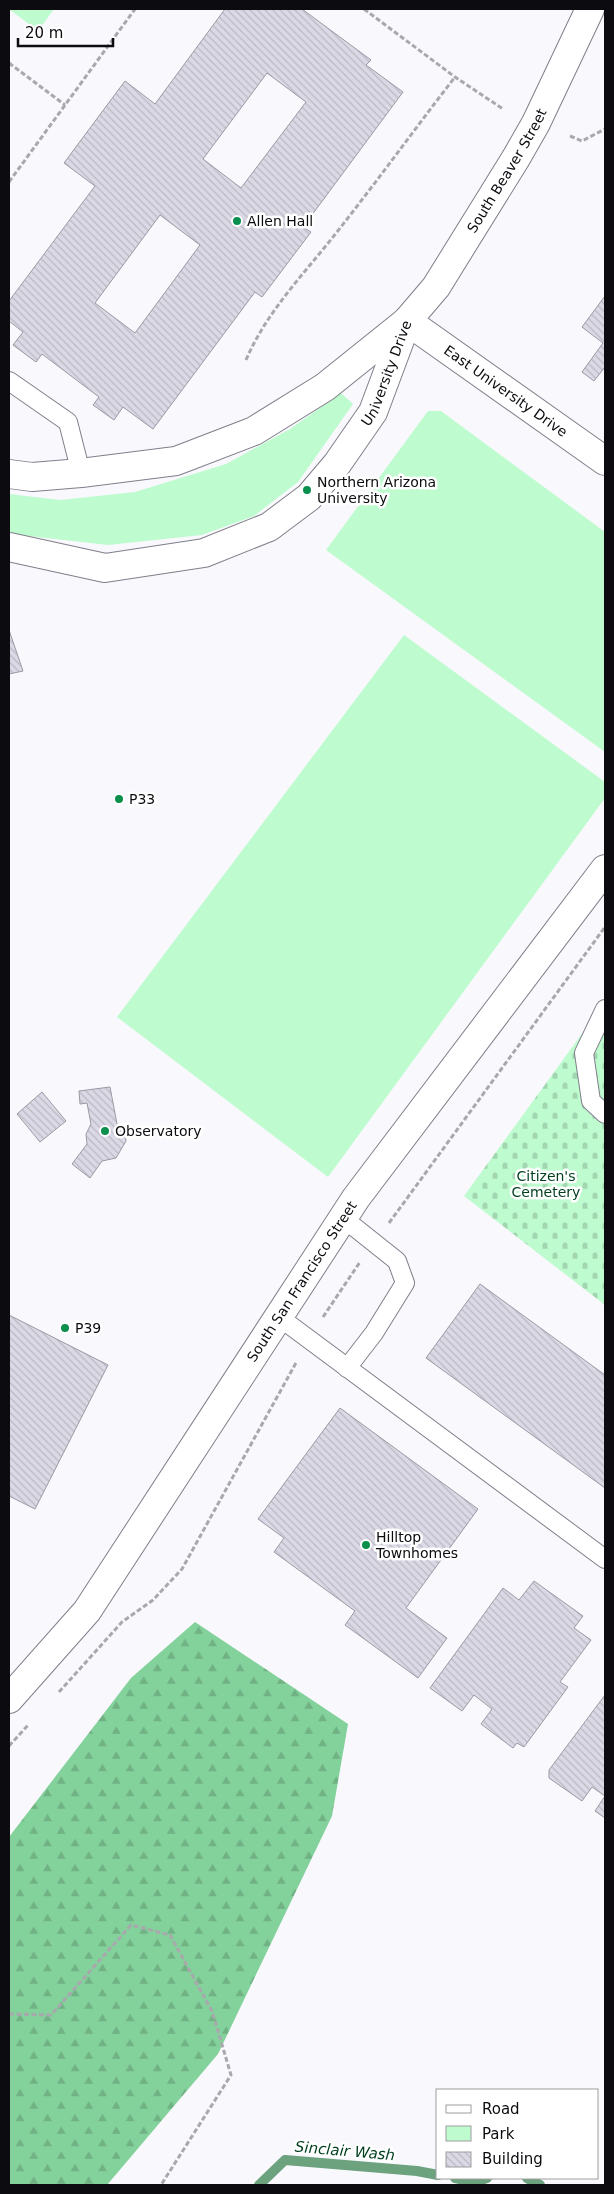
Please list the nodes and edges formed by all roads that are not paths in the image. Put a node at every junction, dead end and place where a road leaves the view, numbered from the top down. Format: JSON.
{"nodes":[{"id":1,"x":590,"y":9,"type":"edge"},
{"id":2,"x":407,"y":321,"type":"junction"},
{"id":3,"x":9,"y":381,"type":"edge"},
{"id":4,"x":605,"y":461,"type":"edge"},
{"id":5,"x":9,"y":474,"type":"edge"},
{"id":6,"x":81,"y":474,"type":"junction"},
{"id":7,"x":9,"y":548,"type":"edge"},
{"id":8,"x":605,"y":869,"type":"edge"},
{"id":9,"x":605,"y":1009,"type":"edge"},
{"id":10,"x":605,"y":1114,"type":"edge"},
{"id":11,"x":344,"y":1218,"type":"junction"},
{"id":12,"x":279,"y":1317,"type":"junction"},
{"id":13,"x":347,"y":1368,"type":"junction"},
{"id":14,"x":605,"y":1559,"type":"edge"},
{"id":15,"x":9,"y":1698,"type":"edge"}],
"edges":[{"from":1,"to":2,"type":"street","name":"South Beaver Street"},
{"from":2,"to":4,"type":"street","name":"East University Drive"},
{"from":2,"to":6,"type":"street","name":"University Drive"},
{"from":2,"to":7,"type":"street","name":"University Drive"},
{"from":3,"to":6,"type":"lane"},
{"from":5,"to":6,"type":"street","name":"University Drive"},
{"from":8,"to":11,"type":"street","name":"South San Francisco Street"},
{"from":9,"to":10,"type":"lane"},
{"from":11,"to":12,"type":"street","name":"South San Francisco Street"},
{"from":11,"to":13,"type":"lane"},
{"from":12,"to":13,"type":"lane"},
{"from":12,"to":15,"type":"street","name":"South San Francisco Street"},
{"from":13,"to":14,"type":"lane"}]}
